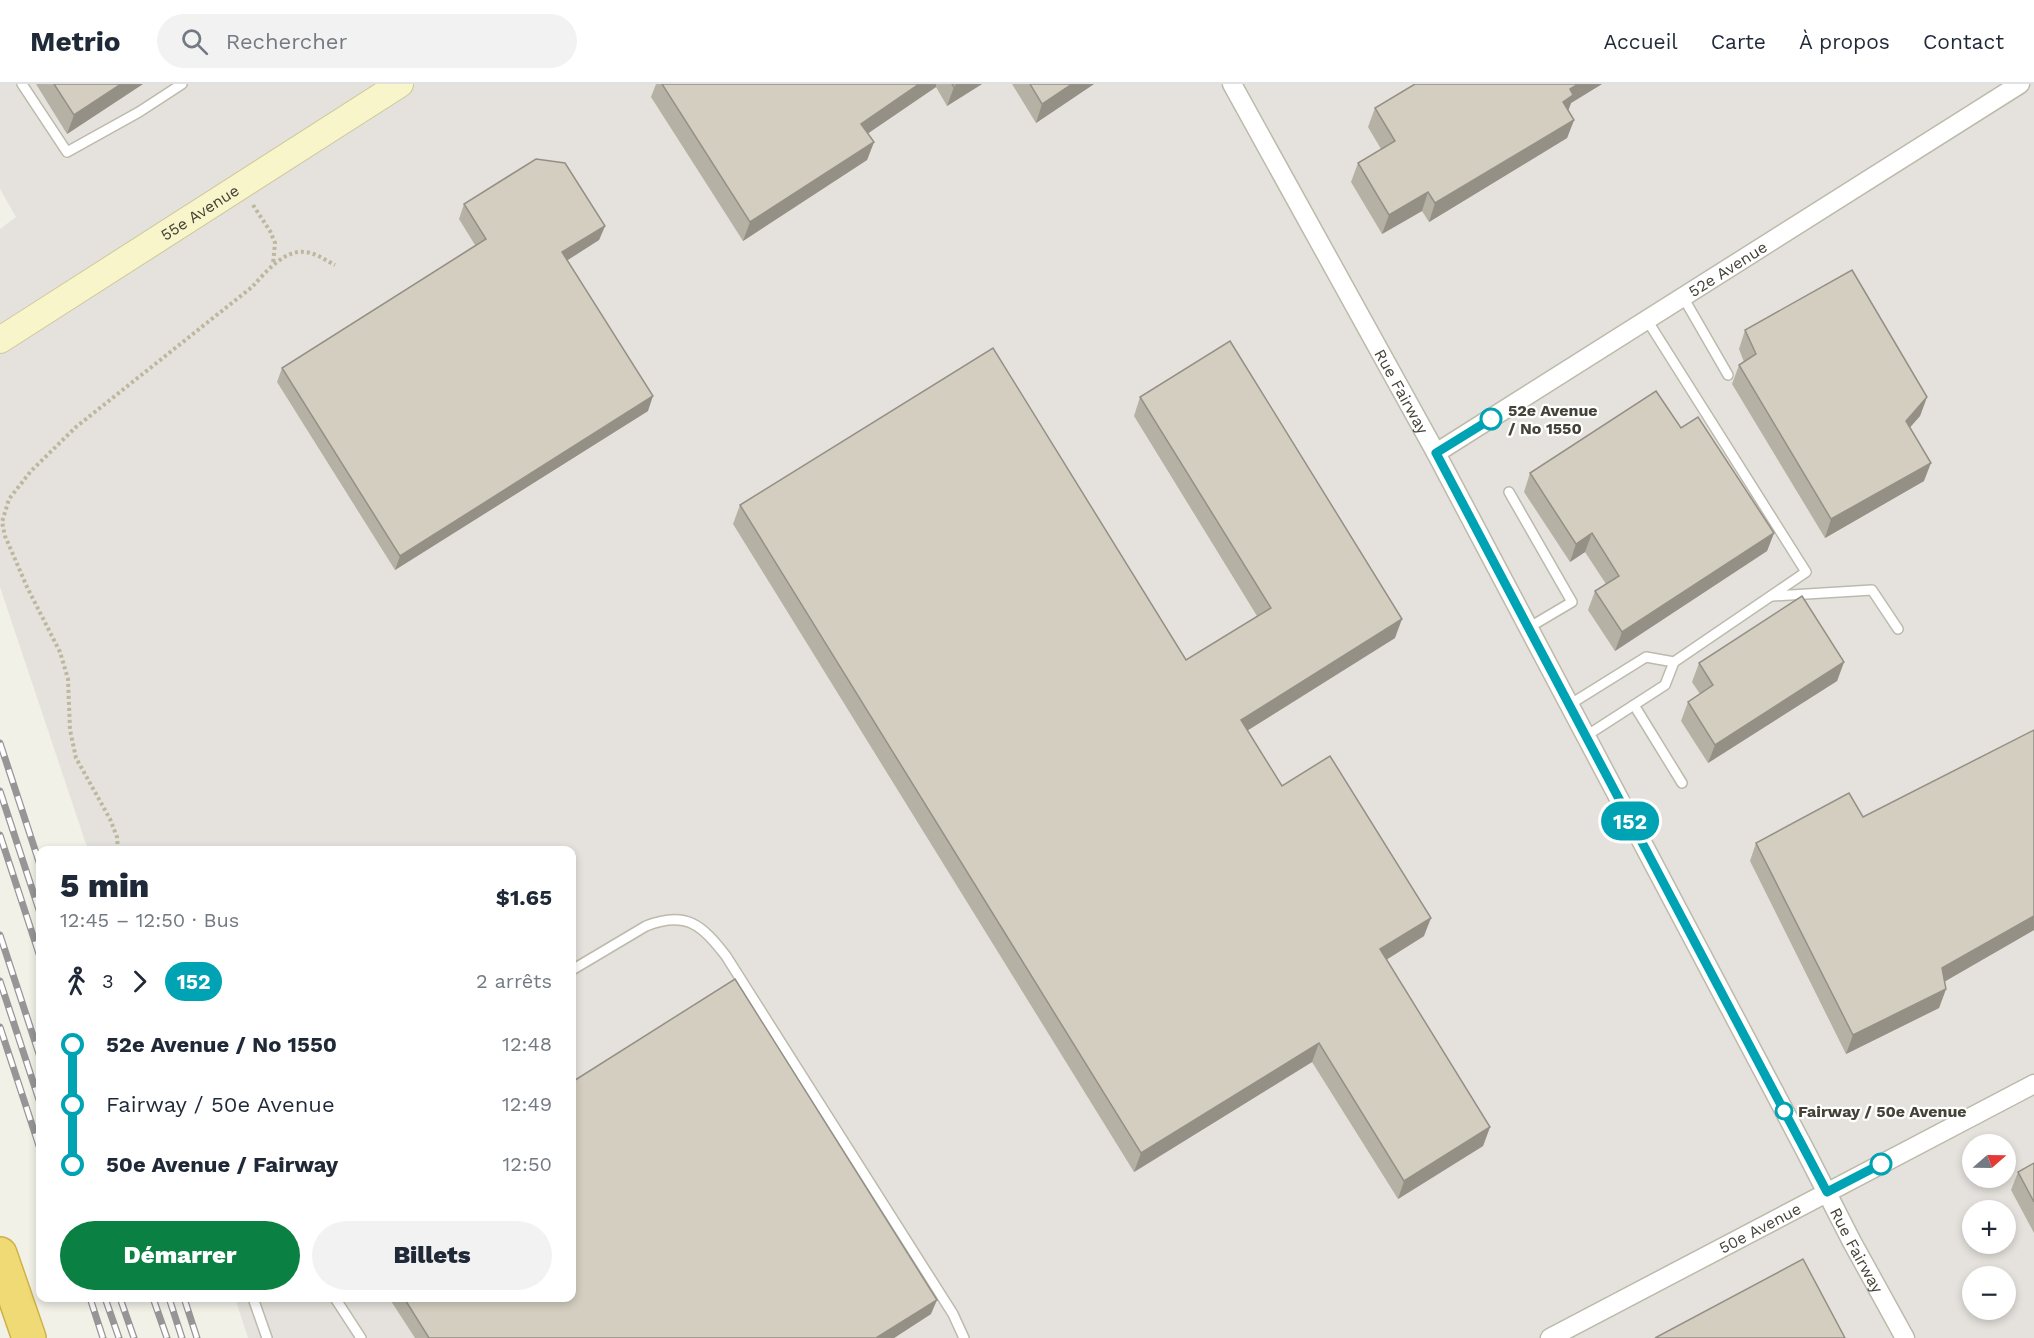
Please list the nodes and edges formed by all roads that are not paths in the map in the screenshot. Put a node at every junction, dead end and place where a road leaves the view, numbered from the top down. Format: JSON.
{"nodes":[{"id":1,"x":22,"y":84,"type":"edge"},
{"id":2,"x":182,"y":84,"type":"edge"},
{"id":3,"x":400,"y":84,"type":"edge"},
{"id":4,"x":1232,"y":84,"type":"edge"},
{"id":5,"x":2020,"y":84,"type":"edge"},
{"id":6,"x":1683,"y":297,"type":"junction"},
{"id":7,"x":1647,"y":320,"type":"junction"},
{"id":8,"x":0,"y":340,"type":"edge"},
{"id":9,"x":1728,"y":375,"type":"dead end"},
{"id":10,"x":1436,"y":453,"type":"junction"},
{"id":11,"x":1509,"y":492,"type":"dead end"},
{"id":12,"x":1770,"y":597,"type":"junction"},
{"id":13,"x":1528,"y":628,"type":"junction"},
{"id":14,"x":1898,"y":629,"type":"dead end"},
{"id":15,"x":1674,"y":662,"type":"junction"},
{"id":16,"x":1569,"y":705,"type":"junction"},
{"id":17,"x":1634,"y":705,"type":"junction"},
{"id":18,"x":1586,"y":736,"type":"junction"},
{"id":19,"x":1682,"y":783,"type":"dead end"},
{"id":20,"x":576,"y":968,"type":"edge"},
{"id":21,"x":2034,"y":1084,"type":"edge"},
{"id":22,"x":1827,"y":1192,"type":"junction"},
{"id":23,"x":0,"y":1254,"type":"edge"},
{"id":24,"x":254,"y":1302,"type":"edge"},
{"id":25,"x":338,"y":1302,"type":"edge"},
{"id":26,"x":29,"y":1338,"type":"edge"},
{"id":27,"x":267,"y":1338,"type":"edge"},
{"id":28,"x":361,"y":1338,"type":"edge"},
{"id":29,"x":964,"y":1338,"type":"edge"},
{"id":30,"x":1550,"y":1338,"type":"edge"},
{"id":31,"x":1905,"y":1338,"type":"edge"}],
"edges":[{"from":1,"to":2,"type":"lane"},
{"from":3,"to":8,"type":"street","name":"55e Avenue"},
{"from":4,"to":10,"type":"street","name":"Rue Fairway"},
{"from":5,"to":6,"type":"street","name":"52e Avenue"},
{"from":6,"to":7,"type":"street","name":"52e Avenue"},
{"from":6,"to":9,"type":"lane"},
{"from":7,"to":10,"type":"street","name":"52e Avenue"},
{"from":7,"to":12,"type":"lane"},
{"from":10,"to":13,"type":"street","name":"Rue Fairway"},
{"from":11,"to":13,"type":"lane"},
{"from":12,"to":14,"type":"lane"},
{"from":12,"to":15,"type":"lane"},
{"from":13,"to":16,"type":"street","name":"Rue Fairway"},
{"from":15,"to":16,"type":"lane"},
{"from":15,"to":17,"type":"lane"},
{"from":16,"to":18,"type":"street","name":"Rue Fairway"},
{"from":17,"to":18,"type":"lane"},
{"from":17,"to":19,"type":"lane"},
{"from":18,"to":22,"type":"street","name":"Rue Fairway"},
{"from":20,"to":29,"type":"lane"},
{"from":21,"to":22,"type":"street","name":"50e Avenue"},
{"from":22,"to":30,"type":"street","name":"50e Avenue"},
{"from":22,"to":31,"type":"street","name":"Rue Fairway"},
{"from":23,"to":26,"type":"highway"},
{"from":24,"to":27,"type":"lane"},
{"from":25,"to":28,"type":"lane"}]}
